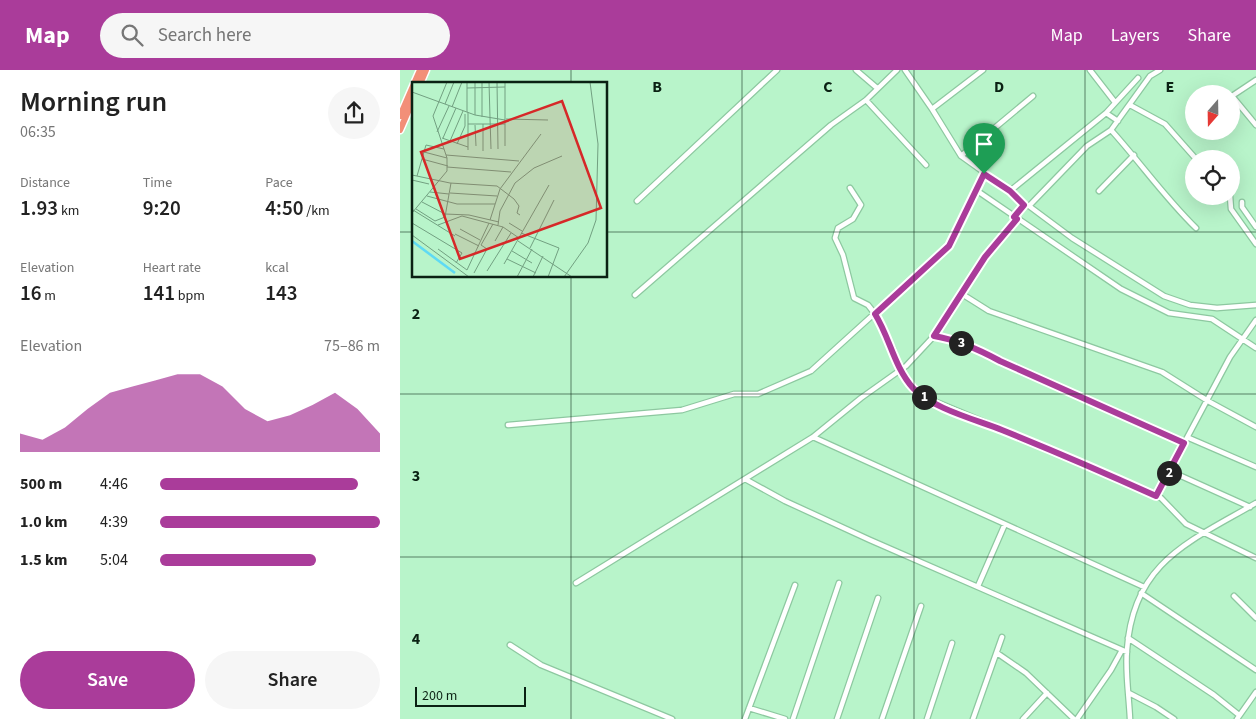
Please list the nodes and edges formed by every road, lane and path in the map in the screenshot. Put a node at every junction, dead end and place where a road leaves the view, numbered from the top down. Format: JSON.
{"nodes":[{"id":1,"x":420,"y":70,"type":"edge"},
{"id":2,"x":426,"y":70,"type":"edge"},
{"id":3,"x":776,"y":70,"type":"edge"},
{"id":4,"x":856,"y":70,"type":"edge"},
{"id":5,"x":897,"y":70,"type":"edge"},
{"id":6,"x":905,"y":70,"type":"edge"},
{"id":7,"x":984,"y":70,"type":"edge"},
{"id":8,"x":1090,"y":70,"type":"edge"},
{"id":9,"x":1160,"y":70,"type":"edge"},
{"id":10,"x":1138,"y":78,"type":"dead end"},
{"id":11,"x":1256,"y":80,"type":"edge"},
{"id":12,"x":415,"y":82,"type":"edge"},
{"id":13,"x":421,"y":82,"type":"edge"},
{"id":14,"x":412,"y":88,"type":"edge"},
{"id":15,"x":877,"y":88,"type":"junction"},
{"id":16,"x":1033,"y":96,"type":"dead end"},
{"id":17,"x":866,"y":100,"type":"junction"},
{"id":18,"x":1114,"y":101,"type":"junction"},
{"id":19,"x":412,"y":103,"type":"edge"},
{"id":20,"x":1130,"y":104,"type":"junction"},
{"id":21,"x":932,"y":109,"type":"junction"},
{"id":22,"x":1106,"y":113,"type":"junction"},
{"id":23,"x":400,"y":116,"type":"edge"},
{"id":24,"x":1118,"y":121,"type":"junction"},
{"id":25,"x":1256,"y":125,"type":"edge"},
{"id":26,"x":400,"y":130,"type":"edge"},
{"id":27,"x":1111,"y":130,"type":"junction"},
{"id":28,"x":1188,"y":150,"type":"edge"},
{"id":29,"x":1134,"y":155,"type":"junction"},
{"id":30,"x":961,"y":156,"type":"junction"},
{"id":31,"x":926,"y":165,"type":"dead end"},
{"id":32,"x":984,"y":174,"type":"junction"},
{"id":33,"x":850,"y":188,"type":"dead end"},
{"id":34,"x":976,"y":190,"type":"junction"},
{"id":35,"x":1010,"y":191,"type":"junction"},
{"id":36,"x":1099,"y":191,"type":"dead end"},
{"id":37,"x":637,"y":201,"type":"dead end"},
{"id":38,"x":1242,"y":202,"type":"dead end"},
{"id":39,"x":1026,"y":205,"type":"junction"},
{"id":40,"x":1231,"y":205,"type":"edge"},
{"id":41,"x":1016,"y":218,"type":"junction"},
{"id":42,"x":1256,"y":227,"type":"edge"},
{"id":43,"x":1196,"y":228,"type":"dead end"},
{"id":44,"x":1256,"y":244,"type":"edge"},
{"id":45,"x":962,"y":294,"type":"junction"},
{"id":46,"x":635,"y":295,"type":"dead end"},
{"id":47,"x":1256,"y":305,"type":"edge"},
{"id":48,"x":875,"y":314,"type":"junction"},
{"id":49,"x":1256,"y":320,"type":"edge"},
{"id":50,"x":934,"y":336,"type":"junction"},
{"id":51,"x":1243,"y":340,"type":"junction"},
{"id":52,"x":1256,"y":348,"type":"edge"},
{"id":53,"x":899,"y":370,"type":"junction"},
{"id":54,"x":1208,"y":401,"type":"junction"},
{"id":55,"x":508,"y":424,"type":"dead end"},
{"id":56,"x":1256,"y":426,"type":"edge"},
{"id":57,"x":812,"y":437,"type":"junction"},
{"id":58,"x":1189,"y":438,"type":"junction"},
{"id":59,"x":1184,"y":443,"type":"junction"},
{"id":60,"x":1256,"y":467,"type":"edge"},
{"id":61,"x":1170,"y":471,"type":"junction"},
{"id":62,"x":745,"y":479,"type":"junction"},
{"id":63,"x":1156,"y":496,"type":"junction"},
{"id":64,"x":1256,"y":503,"type":"edge"},
{"id":65,"x":1250,"y":507,"type":"junction"},
{"id":66,"x":1005,"y":524,"type":"junction"},
{"id":67,"x":1204,"y":534,"type":"junction"},
{"id":68,"x":1256,"y":558,"type":"edge"},
{"id":69,"x":576,"y":583,"type":"dead end"},
{"id":70,"x":839,"y":583,"type":"dead end"},
{"id":71,"x":795,"y":585,"type":"dead end"},
{"id":72,"x":978,"y":586,"type":"junction"},
{"id":73,"x":1144,"y":587,"type":"junction"},
{"id":74,"x":1141,"y":592,"type":"junction"},
{"id":75,"x":1234,"y":596,"type":"dead end"},
{"id":76,"x":878,"y":598,"type":"dead end"},
{"id":77,"x":921,"y":606,"type":"dead end"},
{"id":78,"x":1256,"y":618,"type":"edge"},
{"id":79,"x":1002,"y":637,"type":"dead end"},
{"id":80,"x":1128,"y":638,"type":"junction"},
{"id":81,"x":952,"y":642,"type":"dead end"},
{"id":82,"x":510,"y":645,"type":"dead end"},
{"id":83,"x":1124,"y":651,"type":"junction"},
{"id":84,"x":997,"y":653,"type":"junction"},
{"id":85,"x":1256,"y":670,"type":"edge"},
{"id":86,"x":1256,"y":692,"type":"edge"},
{"id":87,"x":1047,"y":693,"type":"junction"},
{"id":88,"x":1129,"y":694,"type":"junction"},
{"id":89,"x":749,"y":708,"type":"junction"},
{"id":90,"x":1238,"y":717,"type":"edge"},
{"id":91,"x":672,"y":719,"type":"edge"},
{"id":92,"x":745,"y":719,"type":"edge"},
{"id":93,"x":785,"y":719,"type":"edge"},
{"id":94,"x":793,"y":719,"type":"edge"},
{"id":95,"x":837,"y":719,"type":"edge"},
{"id":96,"x":882,"y":719,"type":"edge"},
{"id":97,"x":927,"y":719,"type":"edge"},
{"id":98,"x":973,"y":719,"type":"edge"},
{"id":99,"x":1023,"y":719,"type":"edge"},
{"id":100,"x":1076,"y":719,"type":"edge"},
{"id":101,"x":1130,"y":719,"type":"edge"},
{"id":102,"x":1174,"y":719,"type":"edge"}],
"edges":[{"from":1,"to":12,"type":"highway"},
{"from":2,"to":13,"type":"highway"},
{"from":3,"to":37,"type":"street"},
{"from":4,"to":15,"type":"street"},
{"from":5,"to":15,"type":"street"},
{"from":6,"to":21,"type":"street"},
{"from":7,"to":21,"type":"street"},
{"from":8,"to":18,"type":"street"},
{"from":9,"to":20,"type":"street"},
{"from":10,"to":18,"type":"street"},
{"from":11,"to":25,"type":"street"},
{"from":14,"to":23,"type":"highway"},
{"from":15,"to":17,"type":"street"},
{"from":16,"to":30,"type":"street"},
{"from":17,"to":31,"type":"street"},
{"from":17,"to":46,"type":"street"},
{"from":18,"to":22,"type":"street"},
{"from":19,"to":26,"type":"highway"},
{"from":20,"to":24,"type":"street"},
{"from":20,"to":28,"type":"street"},
{"from":21,"to":30,"type":"street"},
{"from":22,"to":24,"type":"street"},
{"from":22,"to":35,"type":"street"},
{"from":24,"to":27,"type":"street"},
{"from":27,"to":29,"type":"street"},
{"from":27,"to":39,"type":"street"},
{"from":29,"to":36,"type":"street"},
{"from":29,"to":43,"type":"street"},
{"from":30,"to":32,"type":"street"},
{"from":32,"to":34,"type":"street"},
{"from":32,"to":35,"type":"street"},
{"from":33,"to":48,"type":"street"},
{"from":34,"to":41,"type":"street"},
{"from":34,"to":48,"type":"street"},
{"from":35,"to":39,"type":"street"},
{"from":38,"to":42,"type":"street"},
{"from":39,"to":41,"type":"street"},
{"from":39,"to":47,"type":"street"},
{"from":40,"to":44,"type":"street"},
{"from":41,"to":45,"type":"street"},
{"from":41,"to":51,"type":"street"},
{"from":45,"to":50,"type":"street"},
{"from":45,"to":54,"type":"street"},
{"from":48,"to":53,"type":"street"},
{"from":48,"to":55,"type":"street"},
{"from":49,"to":51,"type":"street"},
{"from":50,"to":53,"type":"street"},
{"from":50,"to":59,"type":"street"},
{"from":51,"to":52,"type":"street"},
{"from":51,"to":54,"type":"street"},
{"from":53,"to":57,"type":"street"},
{"from":53,"to":63,"type":"street"},
{"from":54,"to":56,"type":"street"},
{"from":54,"to":58,"type":"street"},
{"from":57,"to":62,"type":"street"},
{"from":57,"to":66,"type":"street"},
{"from":58,"to":59,"type":"street"},
{"from":58,"to":60,"type":"street"},
{"from":59,"to":61,"type":"street"},
{"from":61,"to":63,"type":"street"},
{"from":61,"to":65,"type":"street"},
{"from":62,"to":69,"type":"street"},
{"from":62,"to":72,"type":"street"},
{"from":63,"to":67,"type":"street"},
{"from":64,"to":65,"type":"street"},
{"from":65,"to":67,"type":"street"},
{"from":66,"to":72,"type":"street"},
{"from":66,"to":73,"type":"street"},
{"from":67,"to":68,"type":"street"},
{"from":67,"to":73,"type":"street"},
{"from":70,"to":94,"type":"street"},
{"from":71,"to":89,"type":"street"},
{"from":72,"to":83,"type":"street"},
{"from":73,"to":74,"type":"street"},
{"from":74,"to":80,"type":"street"},
{"from":74,"to":85,"type":"street"},
{"from":75,"to":78,"type":"street"},
{"from":76,"to":95,"type":"street"},
{"from":77,"to":96,"type":"street"},
{"from":79,"to":84,"type":"street"},
{"from":80,"to":83,"type":"street"},
{"from":80,"to":90,"type":"street"},
{"from":81,"to":97,"type":"street"},
{"from":82,"to":91,"type":"street"},
{"from":83,"to":88,"type":"street"},
{"from":83,"to":100,"type":"street"},
{"from":84,"to":87,"type":"street"},
{"from":84,"to":98,"type":"street"},
{"from":86,"to":90,"type":"street"},
{"from":87,"to":99,"type":"street"},
{"from":87,"to":100,"type":"street"},
{"from":88,"to":101,"type":"street"},
{"from":88,"to":102,"type":"street"},
{"from":89,"to":92,"type":"street"},
{"from":89,"to":93,"type":"street"}]}
